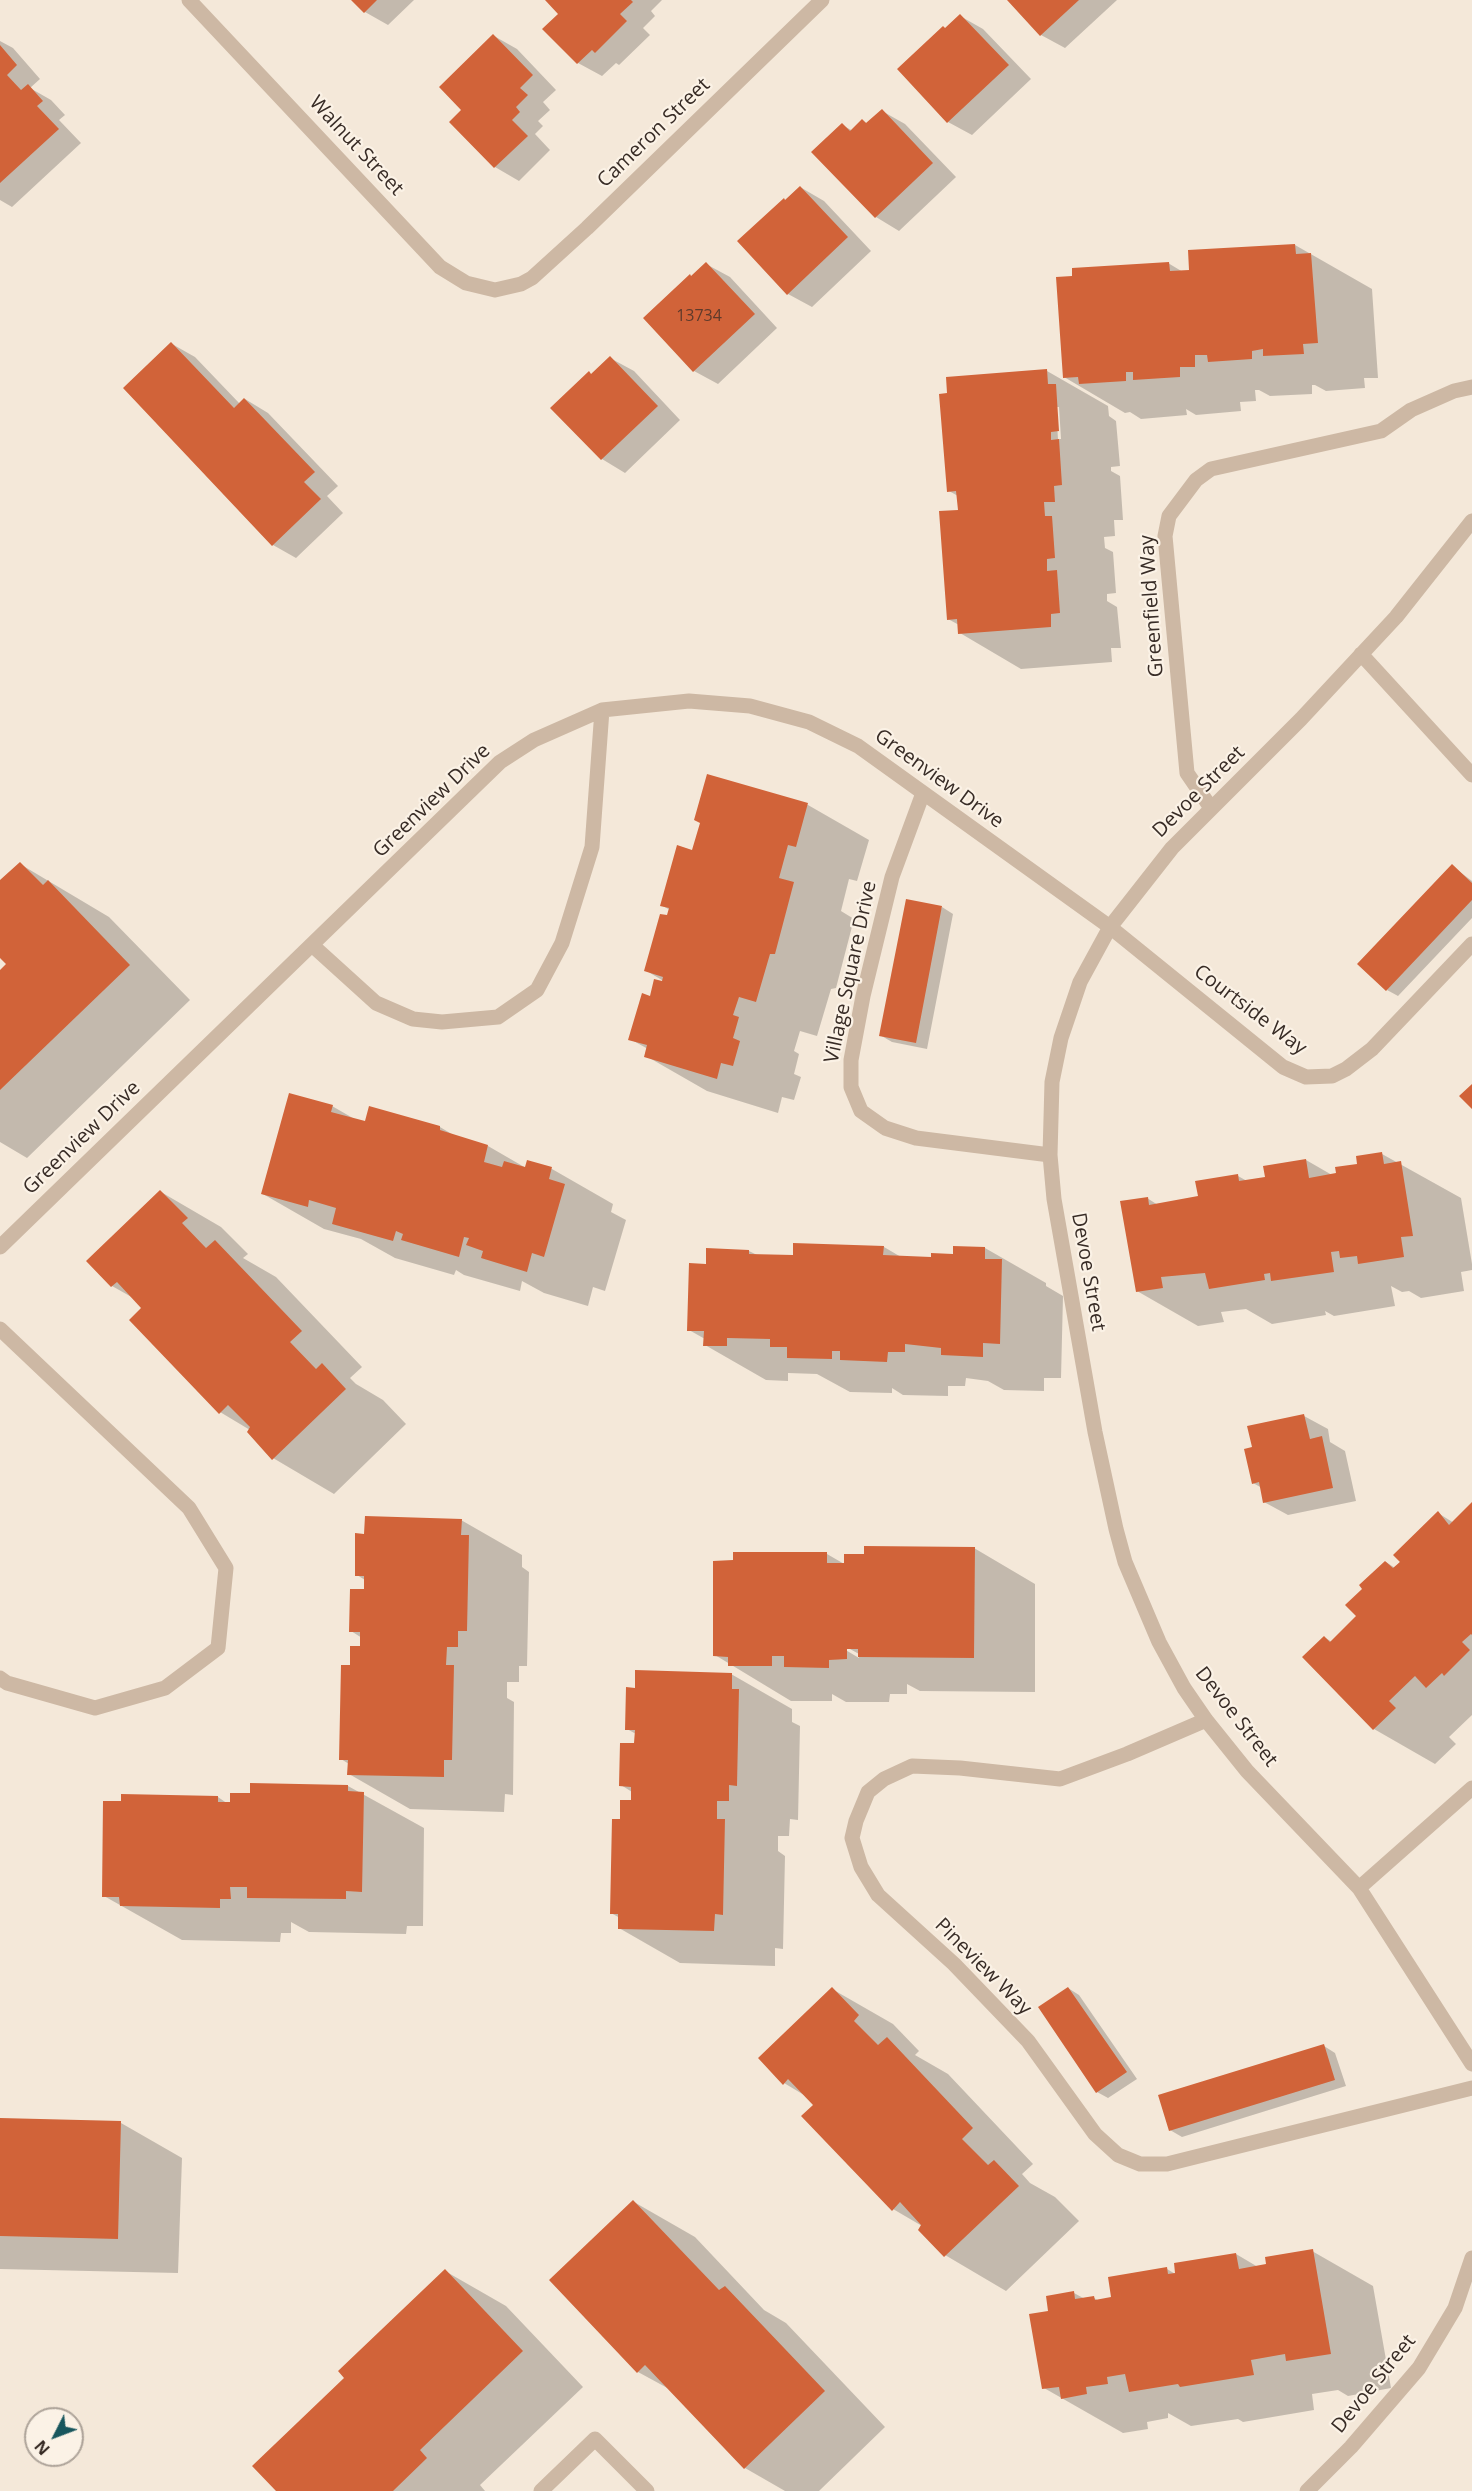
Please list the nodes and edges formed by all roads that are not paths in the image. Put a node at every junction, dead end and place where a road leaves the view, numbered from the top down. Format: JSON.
{"nodes":[{"id":1,"x":189,"y":0,"type":"edge"},
{"id":2,"x":822,"y":0,"type":"edge"},
{"id":3,"x":510,"y":288,"type":"joint"},
{"id":4,"x":1472,"y":387,"type":"edge"},
{"id":5,"x":1472,"y":521,"type":"edge"},
{"id":6,"x":1361,"y":654,"type":"junction"},
{"id":7,"x":602,"y":710,"type":"junction"},
{"id":8,"x":1472,"y":775,"type":"edge"},
{"id":9,"x":923,"y":793,"type":"junction"},
{"id":10,"x":1211,"y":808,"type":"junction"},
{"id":11,"x":1110,"y":927,"type":"junction"},
{"id":12,"x":1472,"y":944,"type":"edge"},
{"id":13,"x":312,"y":945,"type":"junction"},
{"id":14,"x":1050,"y":1155,"type":"junction"},
{"id":15,"x":0,"y":1247,"type":"edge"},
{"id":16,"x":0,"y":1329,"type":"edge"},
{"id":17,"x":0,"y":1678,"type":"edge"},
{"id":18,"x":1206,"y":1720,"type":"junction"},
{"id":19,"x":1472,"y":1788,"type":"edge"},
{"id":20,"x":1359,"y":1888,"type":"junction"},
{"id":21,"x":1472,"y":2064,"type":"edge"},
{"id":22,"x":1472,"y":2088,"type":"edge"},
{"id":23,"x":1472,"y":2258,"type":"edge"},
{"id":24,"x":542,"y":2491,"type":"edge"},
{"id":25,"x":647,"y":2491,"type":"edge"},
{"id":26,"x":1307,"y":2491,"type":"edge"}],
"edges":[{"from":1,"to":3,"type":"street","name":"Walnut Street"},
{"from":2,"to":3,"type":"street","name":"Cameron Street"},
{"from":4,"to":10,"type":"street","name":"Greenfield Way"},
{"from":5,"to":6,"type":"street","name":"Devoe Street"},
{"from":6,"to":8,"type":"street"},
{"from":6,"to":10,"type":"street","name":"Devoe Street"},
{"from":7,"to":9,"type":"street","name":"Greenview Drive"},
{"from":7,"to":13,"type":"street","name":"Greenview Drive"},
{"from":7,"to":13,"type":"street"},
{"from":9,"to":11,"type":"street","name":"Greenview Drive"},
{"from":9,"to":14,"type":"street","name":"Village Square Drive"},
{"from":10,"to":11,"type":"street","name":"Devoe Street"},
{"from":11,"to":12,"type":"street","name":"Courtside Way"},
{"from":11,"to":14,"type":"street","name":"Devoe Street"},
{"from":13,"to":15,"type":"street","name":"Greenview Drive"},
{"from":14,"to":18,"type":"street","name":"Devoe Street"},
{"from":16,"to":17,"type":"street"},
{"from":18,"to":20,"type":"street","name":"Devoe Street"},
{"from":18,"to":22,"type":"street","name":"Pineview Way"},
{"from":19,"to":20,"type":"street"},
{"from":20,"to":21,"type":"street","name":"Devoe Street"},
{"from":23,"to":26,"type":"street","name":"Devoe Street"},
{"from":24,"to":25,"type":"street"}]}
